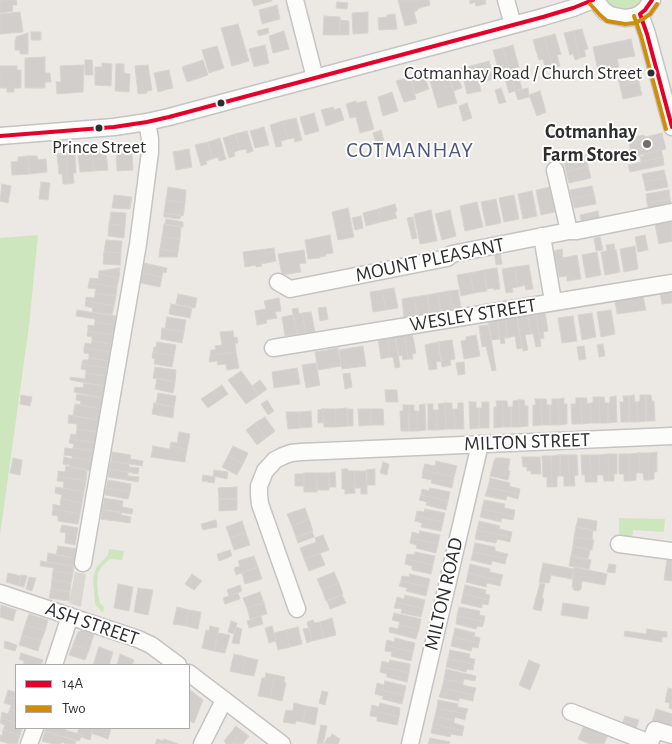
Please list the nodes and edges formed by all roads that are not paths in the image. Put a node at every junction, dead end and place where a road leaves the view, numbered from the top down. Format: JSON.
{"nodes":[{"id":1,"x":295,"y":0,"type":"edge"},
{"id":2,"x":506,"y":0,"type":"edge"},
{"id":3,"x":594,"y":0,"type":"edge"},
{"id":4,"x":652,"y":0,"type":"edge"},
{"id":5,"x":640,"y":14,"type":"junction"},
{"id":6,"x":513,"y":25,"type":"junction"},
{"id":7,"x":315,"y":78,"type":"junction"},
{"id":8,"x":147,"y":122,"type":"junction"},
{"id":9,"x":672,"y":127,"type":"edge"},
{"id":10,"x":0,"y":136,"type":"edge"},
{"id":11,"x":555,"y":170,"type":"dead end"},
{"id":12,"x":672,"y":212,"type":"edge"},
{"id":13,"x":569,"y":231,"type":"junction"},
{"id":14,"x":542,"y":236,"type":"junction"},
{"id":15,"x":278,"y":282,"type":"dead end"},
{"id":16,"x":672,"y":282,"type":"edge"},
{"id":17,"x":553,"y":301,"type":"junction"},
{"id":18,"x":273,"y":348,"type":"dead end"},
{"id":19,"x":672,"y":436,"type":"edge"},
{"id":20,"x":480,"y":444,"type":"junction"},
{"id":21,"x":618,"y":544,"type":"dead end"},
{"id":22,"x":672,"y":550,"type":"edge"},
{"id":23,"x":83,"y":563,"type":"dead end"},
{"id":24,"x":0,"y":593,"type":"edge"},
{"id":25,"x":298,"y":609,"type":"dead end"},
{"id":26,"x":70,"y":616,"type":"junction"},
{"id":27,"x":54,"y":664,"type":"edge"},
{"id":28,"x":177,"y":664,"type":"edge"},
{"id":29,"x":190,"y":674,"type":"edge"},
{"id":30,"x":224,"y":700,"type":"junction"},
{"id":31,"x":571,"y":712,"type":"dead end"},
{"id":32,"x":34,"y":729,"type":"edge"},
{"id":33,"x":672,"y":735,"type":"edge"},
{"id":34,"x":30,"y":744,"type":"edge"},
{"id":35,"x":202,"y":744,"type":"edge"},
{"id":36,"x":282,"y":744,"type":"edge"},
{"id":37,"x":410,"y":744,"type":"edge"}],
"edges":[{"from":1,"to":7,"type":"street"},
{"from":2,"to":6,"type":"street"},
{"from":3,"to":5,"type":"street"},
{"from":3,"to":6,"type":"street"},
{"from":4,"to":5,"type":"street"},
{"from":5,"to":9,"type":"street"},
{"from":6,"to":7,"type":"street"},
{"from":7,"to":8,"type":"street"},
{"from":8,"to":10,"type":"street"},
{"from":8,"to":23,"type":"street"},
{"from":11,"to":13,"type":"street"},
{"from":12,"to":13,"type":"street","name":"MOUNT PLEASANT"},
{"from":13,"to":14,"type":"street","name":"MOUNT PLEASANT"},
{"from":14,"to":15,"type":"street","name":"MOUNT PLEASANT"},
{"from":14,"to":17,"type":"street"},
{"from":16,"to":17,"type":"street","name":"WESLEY STREET"},
{"from":17,"to":18,"type":"street","name":"WESLEY STREET"},
{"from":19,"to":20,"type":"street","name":"MILTON STREET"},
{"from":20,"to":25,"type":"street","name":"MILTON STREET"},
{"from":20,"to":37,"type":"street","name":"MILTON ROAD"},
{"from":21,"to":22,"type":"street"},
{"from":24,"to":26,"type":"street","name":"ASH STREET"},
{"from":26,"to":27,"type":"street"},
{"from":26,"to":28,"type":"street","name":"ASH STREET"},
{"from":29,"to":30,"type":"street"},
{"from":30,"to":35,"type":"street"},
{"from":30,"to":36,"type":"street"},
{"from":31,"to":33,"type":"street"},
{"from":32,"to":34,"type":"street"}]}
